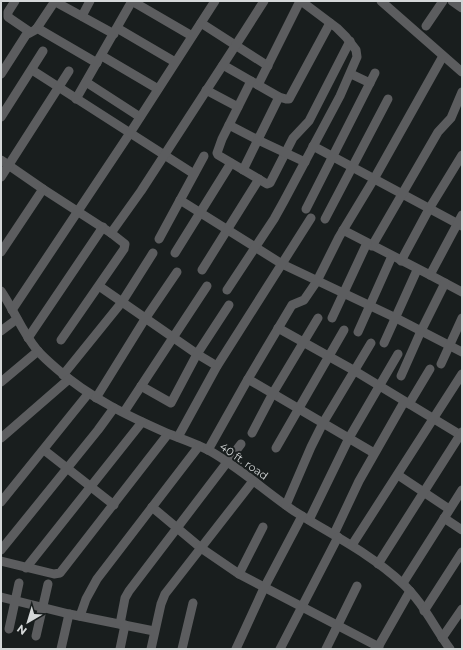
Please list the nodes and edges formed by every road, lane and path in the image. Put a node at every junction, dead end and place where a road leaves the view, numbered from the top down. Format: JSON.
{"nodes":[{"id":1,"x":15,"y":1,"type":"edge"},
{"id":2,"x":54,"y":1,"type":"edge"},
{"id":3,"x":90,"y":1,"type":"edge"},
{"id":4,"x":132,"y":1,"type":"edge"},
{"id":5,"x":216,"y":1,"type":"edge"},
{"id":6,"x":264,"y":1,"type":"edge"},
{"id":7,"x":301,"y":1,"type":"edge"},
{"id":8,"x":381,"y":1,"type":"edge"},
{"id":9,"x":443,"y":1,"type":"edge"},
{"id":10,"x":452,"y":1,"type":"edge"},
{"id":11,"x":462,"y":8,"type":"edge"},
{"id":12,"x":82,"y":16,"type":"junction"},
{"id":13,"x":201,"y":23,"type":"junction"},
{"id":14,"x":330,"y":23,"type":"junction"},
{"id":15,"x":426,"y":26,"type":"dead end"},
{"id":16,"x":34,"y":30,"type":"junction"},
{"id":17,"x":115,"y":31,"type":"junction"},
{"id":18,"x":192,"y":36,"type":"junction"},
{"id":19,"x":350,"y":41,"type":"junction"},
{"id":20,"x":236,"y":46,"type":"junction"},
{"id":21,"x":44,"y":51,"type":"dead end"},
{"id":22,"x":443,"y":56,"type":"junction"},
{"id":23,"x":99,"y":59,"type":"junction"},
{"id":24,"x":175,"y":62,"type":"junction"},
{"id":25,"x":223,"y":65,"type":"junction"},
{"id":26,"x":268,"y":66,"type":"junction"},
{"id":27,"x":32,"y":70,"type":"junction"},
{"id":28,"x":69,"y":71,"type":"dead end"},
{"id":29,"x":462,"y":72,"type":"edge"},
{"id":30,"x":375,"y":73,"type":"dead end"},
{"id":31,"x":1,"y":74,"type":"edge"},
{"id":32,"x":351,"y":74,"type":"junction"},
{"id":33,"x":86,"y":82,"type":"junction"},
{"id":34,"x":254,"y":83,"type":"junction"},
{"id":35,"x":370,"y":83,"type":"junction"},
{"id":36,"x":59,"y":87,"type":"junction"},
{"id":37,"x":327,"y":88,"type":"junction"},
{"id":38,"x":158,"y":89,"type":"junction"},
{"id":39,"x":206,"y":90,"type":"junction"},
{"id":40,"x":462,"y":92,"type":"edge"},
{"id":41,"x":340,"y":96,"type":"junction"},
{"id":42,"x":279,"y":97,"type":"junction"},
{"id":43,"x":76,"y":99,"type":"junction"},
{"id":44,"x":388,"y":99,"type":"dead end"},
{"id":45,"x":238,"y":107,"type":"junction"},
{"id":46,"x":1,"y":117,"type":"edge"},
{"id":47,"x":140,"y":117,"type":"junction"},
{"id":48,"x":229,"y":125,"type":"junction"},
{"id":49,"x":130,"y":133,"type":"junction"},
{"id":50,"x":258,"y":140,"type":"junction"},
{"id":51,"x":313,"y":146,"type":"junction"},
{"id":52,"x":286,"y":153,"type":"junction"},
{"id":53,"x":164,"y":155,"type":"junction"},
{"id":54,"x":462,"y":155,"type":"edge"},
{"id":55,"x":204,"y":156,"type":"dead end"},
{"id":56,"x":333,"y":157,"type":"junction"},
{"id":57,"x":1,"y":160,"type":"edge"},
{"id":58,"x":305,"y":162,"type":"junction"},
{"id":59,"x":231,"y":163,"type":"junction"},
{"id":60,"x":9,"y":165,"type":"junction"},
{"id":61,"x":353,"y":167,"type":"junction"},
{"id":62,"x":243,"y":170,"type":"junction"},
{"id":63,"x":194,"y":174,"type":"junction"},
{"id":64,"x":1,"y":177,"type":"edge"},
{"id":65,"x":259,"y":179,"type":"junction"},
{"id":66,"x":374,"y":179,"type":"junction"},
{"id":67,"x":43,"y":189,"type":"junction"},
{"id":68,"x":402,"y":194,"type":"junction"},
{"id":69,"x":180,"y":200,"type":"junction"},
{"id":70,"x":306,"y":209,"type":"dead end"},
{"id":71,"x":429,"y":209,"type":"junction"},
{"id":72,"x":77,"y":211,"type":"junction"},
{"id":73,"x":201,"y":212,"type":"junction"},
{"id":74,"x":311,"y":218,"type":"dead end"},
{"id":75,"x":325,"y":219,"type":"dead end"},
{"id":76,"x":460,"y":221,"type":"edge"},
{"id":77,"x":103,"y":227,"type":"junction"},
{"id":78,"x":228,"y":229,"type":"junction"},
{"id":79,"x":343,"y":230,"type":"junction"},
{"id":80,"x":111,"y":233,"type":"junction"},
{"id":81,"x":159,"y":239,"type":"dead end"},
{"id":82,"x":370,"y":245,"type":"junction"},
{"id":83,"x":255,"y":247,"type":"junction"},
{"id":84,"x":1,"y":252,"type":"edge"},
{"id":85,"x":153,"y":253,"type":"dead end"},
{"id":86,"x":175,"y":253,"type":"dead end"},
{"id":87,"x":392,"y":256,"type":"junction"},
{"id":88,"x":401,"y":261,"type":"junction"},
{"id":89,"x":282,"y":264,"type":"junction"},
{"id":90,"x":202,"y":270,"type":"dead end"},
{"id":91,"x":418,"y":270,"type":"junction"},
{"id":92,"x":178,"y":272,"type":"dead end"},
{"id":93,"x":430,"y":275,"type":"junction"},
{"id":94,"x":317,"y":281,"type":"junction"},
{"id":95,"x":445,"y":283,"type":"junction"},
{"id":96,"x":99,"y":286,"type":"junction"},
{"id":97,"x":207,"y":286,"type":"dead end"},
{"id":98,"x":227,"y":290,"type":"dead end"},
{"id":99,"x":461,"y":290,"type":"edge"},
{"id":100,"x":1,"y":291,"type":"edge"},
{"id":101,"x":343,"y":293,"type":"junction"},
{"id":102,"x":122,"y":302,"type":"junction"},
{"id":103,"x":229,"y":305,"type":"dead end"},
{"id":104,"x":370,"y":305,"type":"junction"},
{"id":105,"x":12,"y":310,"type":"junction"},
{"id":106,"x":318,"y":318,"type":"dead end"},
{"id":107,"x":332,"y":318,"type":"dead end"},
{"id":108,"x":396,"y":318,"type":"junction"},
{"id":109,"x":462,"y":318,"type":"edge"},
{"id":110,"x":17,"y":319,"type":"junction"},
{"id":111,"x":145,"y":319,"type":"junction"},
{"id":112,"x":278,"y":328,"type":"junction"},
{"id":113,"x":344,"y":330,"type":"dead end"},
{"id":114,"x":1,"y":331,"type":"edge"},
{"id":115,"x":421,"y":331,"type":"junction"},
{"id":116,"x":358,"y":332,"type":"dead end"},
{"id":117,"x":172,"y":337,"type":"junction"},
{"id":118,"x":28,"y":338,"type":"junction"},
{"id":119,"x":61,"y":340,"type":"dead end"},
{"id":120,"x":304,"y":342,"type":"junction"},
{"id":121,"x":384,"y":342,"type":"dead end"},
{"id":122,"x":371,"y":343,"type":"dead end"},
{"id":123,"x":450,"y":345,"type":"junction"},
{"id":124,"x":38,"y":351,"type":"junction"},
{"id":125,"x":462,"y":352,"type":"edge"},
{"id":126,"x":197,"y":354,"type":"junction"},
{"id":127,"x":398,"y":354,"type":"dead end"},
{"id":128,"x":329,"y":356,"type":"junction"},
{"id":129,"x":441,"y":364,"type":"dead end"},
{"id":130,"x":217,"y":366,"type":"junction"},
{"id":131,"x":430,"y":369,"type":"dead end"},
{"id":132,"x":355,"y":372,"type":"junction"},
{"id":133,"x":462,"y":374,"type":"edge"},
{"id":134,"x":401,"y":376,"type":"dead end"},
{"id":135,"x":66,"y":377,"type":"junction"},
{"id":136,"x":248,"y":379,"type":"junction"},
{"id":137,"x":1,"y":382,"type":"edge"},
{"id":138,"x":141,"y":386,"type":"junction"},
{"id":139,"x":379,"y":386,"type":"junction"},
{"id":140,"x":273,"y":394,"type":"junction"},
{"id":141,"x":92,"y":396,"type":"junction"},
{"id":142,"x":407,"y":403,"type":"junction"},
{"id":143,"x":114,"y":408,"type":"junction"},
{"id":144,"x":299,"y":408,"type":"junction"},
{"id":145,"x":124,"y":412,"type":"junction"},
{"id":146,"x":434,"y":419,"type":"junction"},
{"id":147,"x":142,"y":422,"type":"junction"},
{"id":148,"x":323,"y":423,"type":"junction"},
{"id":149,"x":252,"y":433,"type":"dead end"},
{"id":150,"x":168,"y":434,"type":"junction"},
{"id":151,"x":461,"y":434,"type":"edge"},
{"id":152,"x":1,"y":438,"type":"edge"},
{"id":153,"x":178,"y":438,"type":"junction"},
{"id":154,"x":349,"y":438,"type":"junction"},
{"id":155,"x":242,"y":444,"type":"dead end"},
{"id":156,"x":199,"y":446,"type":"junction"},
{"id":157,"x":276,"y":448,"type":"dead end"},
{"id":158,"x":44,"y":450,"type":"junction"},
{"id":159,"x":208,"y":450,"type":"junction"},
{"id":160,"x":374,"y":453,"type":"junction"},
{"id":161,"x":228,"y":462,"type":"junction"},
{"id":162,"x":67,"y":468,"type":"junction"},
{"id":163,"x":398,"y":475,"type":"junction"},
{"id":164,"x":253,"y":481,"type":"junction"},
{"id":165,"x":91,"y":487,"type":"junction"},
{"id":166,"x":4,"y":490,"type":"edge"},
{"id":167,"x":462,"y":490,"type":"edge"},
{"id":168,"x":424,"y":492,"type":"junction"},
{"id":169,"x":1,"y":502,"type":"edge"},
{"id":170,"x":114,"y":505,"type":"junction"},
{"id":171,"x":286,"y":505,"type":"junction"},
{"id":172,"x":152,"y":507,"type":"junction"},
{"id":173,"x":450,"y":509,"type":"junction"},
{"id":174,"x":306,"y":518,"type":"junction"},
{"id":175,"x":444,"y":518,"type":"junction"},
{"id":176,"x":263,"y":527,"type":"dead end"},
{"id":177,"x":178,"y":528,"type":"junction"},
{"id":178,"x":462,"y":530,"type":"edge"},
{"id":179,"x":336,"y":536,"type":"junction"},
{"id":180,"x":352,"y":545,"type":"junction"},
{"id":181,"x":201,"y":548,"type":"junction"},
{"id":182,"x":1,"y":550,"type":"edge"},
{"id":183,"x":462,"y":552,"type":"edge"},
{"id":184,"x":1,"y":561,"type":"edge"},
{"id":185,"x":378,"y":564,"type":"junction"},
{"id":186,"x":26,"y":568,"type":"junction"},
{"id":187,"x":239,"y":574,"type":"junction"},
{"id":188,"x":19,"y":583,"type":"dead end"},
{"id":189,"x":402,"y":583,"type":"junction"},
{"id":190,"x":48,"y":584,"type":"dead end"},
{"id":191,"x":357,"y":586,"type":"dead end"},
{"id":192,"x":264,"y":588,"type":"junction"},
{"id":193,"x":410,"y":591,"type":"junction"},
{"id":194,"x":1,"y":597,"type":"edge"},
{"id":195,"x":15,"y":600,"type":"junction"},
{"id":196,"x":193,"y":603,"type":"dead end"},
{"id":197,"x":302,"y":606,"type":"junction"},
{"id":198,"x":43,"y":608,"type":"junction"},
{"id":199,"x":462,"y":609,"type":"edge"},
{"id":200,"x":424,"y":611,"type":"junction"},
{"id":201,"x":69,"y":614,"type":"junction"},
{"id":202,"x":80,"y":616,"type":"junction"},
{"id":203,"x":123,"y":624,"type":"junction"},
{"id":204,"x":338,"y":625,"type":"junction"},
{"id":205,"x":9,"y":629,"type":"dead end"},
{"id":206,"x":154,"y":632,"type":"junction"},
{"id":207,"x":36,"y":636,"type":"dead end"},
{"id":208,"x":442,"y":638,"type":"junction"},
{"id":209,"x":153,"y":648,"type":"edge"},
{"id":210,"x":378,"y":648,"type":"edge"},
{"id":211,"x":61,"y":649,"type":"edge"},
{"id":212,"x":120,"y":649,"type":"edge"},
{"id":213,"x":182,"y":649,"type":"edge"},
{"id":214,"x":236,"y":649,"type":"edge"},
{"id":215,"x":280,"y":649,"type":"edge"},
{"id":216,"x":326,"y":649,"type":"edge"},
{"id":217,"x":450,"y":649,"type":"edge"}],
"edges":[{"from":1,"to":16,"type":"street"},
{"from":2,"to":12,"type":"street"},
{"from":2,"to":16,"type":"street"},
{"from":3,"to":12,"type":"street"},
{"from":4,"to":17,"type":"street"},
{"from":4,"to":18,"type":"street"},
{"from":5,"to":13,"type":"street"},
{"from":6,"to":20,"type":"street"},
{"from":7,"to":14,"type":"street"},
{"from":7,"to":26,"type":"street"},
{"from":8,"to":22,"type":"street"},
{"from":9,"to":15,"type":"street"},
{"from":10,"to":11,"type":"street"},
{"from":12,"to":17,"type":"street"},
{"from":13,"to":18,"type":"street"},
{"from":13,"to":20,"type":"street"},
{"from":14,"to":19,"type":"street"},
{"from":14,"to":42,"type":"street"},
{"from":16,"to":23,"type":"street"},
{"from":16,"to":31,"type":"street"},
{"from":17,"to":23,"type":"street"},
{"from":17,"to":24,"type":"street"},
{"from":18,"to":24,"type":"street"},
{"from":19,"to":32,"type":"street"},
{"from":19,"to":37,"type":"street"},
{"from":20,"to":25,"type":"street"},
{"from":20,"to":26,"type":"street"},
{"from":21,"to":27,"type":"street"},
{"from":22,"to":29,"type":"street"},
{"from":22,"to":66,"type":"street"},
{"from":23,"to":33,"type":"street"},
{"from":23,"to":38,"type":"street"},
{"from":24,"to":38,"type":"street"},
{"from":25,"to":34,"type":"street"},
{"from":25,"to":39,"type":"street"},
{"from":26,"to":34,"type":"street"},
{"from":27,"to":36,"type":"street"},
{"from":27,"to":46,"type":"street"},
{"from":28,"to":36,"type":"street"},
{"from":30,"to":35,"type":"street"},
{"from":32,"to":35,"type":"street"},
{"from":32,"to":41,"type":"street"},
{"from":33,"to":43,"type":"street"},
{"from":33,"to":47,"type":"street"},
{"from":34,"to":42,"type":"street"},
{"from":34,"to":45,"type":"street"},
{"from":35,"to":56,"type":"street"},
{"from":36,"to":43,"type":"street"},
{"from":36,"to":60,"type":"street"},
{"from":37,"to":41,"type":"street"},
{"from":37,"to":52,"type":"street"},
{"from":38,"to":47,"type":"street"},
{"from":39,"to":45,"type":"street"},
{"from":39,"to":53,"type":"street"},
{"from":40,"to":68,"type":"street"},
{"from":41,"to":51,"type":"street"},
{"from":42,"to":50,"type":"street"},
{"from":43,"to":49,"type":"street"},
{"from":44,"to":61,"type":"street"},
{"from":45,"to":48,"type":"street"},
{"from":47,"to":49,"type":"street"},
{"from":48,"to":50,"type":"street"},
{"from":48,"to":59,"type":"street"},
{"from":49,"to":53,"type":"street"},
{"from":49,"to":72,"type":"street"},
{"from":50,"to":52,"type":"street"},
{"from":50,"to":62,"type":"street"},
{"from":51,"to":56,"type":"street"},
{"from":51,"to":58,"type":"street"},
{"from":52,"to":58,"type":"street"},
{"from":52,"to":65,"type":"street"},
{"from":53,"to":63,"type":"street"},
{"from":53,"to":80,"type":"street"},
{"from":54,"to":71,"type":"street"},
{"from":55,"to":63,"type":"street"},
{"from":56,"to":61,"type":"street"},
{"from":56,"to":70,"type":"street"},
{"from":57,"to":60,"type":"street"},
{"from":58,"to":83,"type":"street"},
{"from":59,"to":62,"type":"street"},
{"from":59,"to":73,"type":"street"},
{"from":60,"to":64,"type":"street"},
{"from":60,"to":67,"type":"street"},
{"from":61,"to":66,"type":"street"},
{"from":61,"to":75,"type":"street"},
{"from":62,"to":65,"type":"street"},
{"from":63,"to":69,"type":"street"},
{"from":65,"to":78,"type":"street"},
{"from":66,"to":68,"type":"street"},
{"from":66,"to":79,"type":"street"},
{"from":67,"to":72,"type":"street"},
{"from":67,"to":84,"type":"street"},
{"from":68,"to":71,"type":"street"},
{"from":68,"to":82,"type":"street"},
{"from":69,"to":73,"type":"street"},
{"from":69,"to":81,"type":"street"},
{"from":71,"to":76,"type":"street"},
{"from":71,"to":88,"type":"street"},
{"from":72,"to":77,"type":"street"},
{"from":72,"to":105,"type":"street"},
{"from":73,"to":78,"type":"street"},
{"from":73,"to":86,"type":"street"},
{"from":74,"to":89,"type":"street"},
{"from":76,"to":93,"type":"street"},
{"from":77,"to":80,"type":"street"},
{"from":77,"to":118,"type":"street"},
{"from":78,"to":83,"type":"street"},
{"from":78,"to":90,"type":"street"},
{"from":79,"to":82,"type":"street"},
{"from":79,"to":94,"type":"street"},
{"from":80,"to":96,"type":"street"},
{"from":82,"to":87,"type":"street"},
{"from":82,"to":101,"type":"street"},
{"from":83,"to":89,"type":"street"},
{"from":83,"to":98,"type":"street"},
{"from":85,"to":102,"type":"street"},
{"from":87,"to":88,"type":"street"},
{"from":87,"to":104,"type":"street"},
{"from":88,"to":91,"type":"street"},
{"from":89,"to":94,"type":"street"},
{"from":89,"to":130,"type":"street"},
{"from":91,"to":93,"type":"street"},
{"from":91,"to":108,"type":"street"},
{"from":92,"to":111,"type":"street"},
{"from":93,"to":95,"type":"street"},
{"from":94,"to":101,"type":"street"},
{"from":94,"to":112,"type":"street"},
{"from":95,"to":99,"type":"street"},
{"from":95,"to":115,"type":"street"},
{"from":96,"to":102,"type":"street"},
{"from":96,"to":119,"type":"street"},
{"from":97,"to":117,"type":"street"},
{"from":100,"to":105,"type":"street","name":"40 ft. road"},
{"from":101,"to":104,"type":"street"},
{"from":101,"to":107,"type":"street"},
{"from":102,"to":111,"type":"street"},
{"from":102,"to":135,"type":"street"},
{"from":103,"to":126,"type":"street"},
{"from":104,"to":108,"type":"street"},
{"from":104,"to":116,"type":"street"},
{"from":105,"to":110,"type":"street","name":"40 ft. road"},
{"from":106,"to":120,"type":"street"},
{"from":108,"to":115,"type":"street"},
{"from":108,"to":121,"type":"street"},
{"from":109,"to":123,"type":"street"},
{"from":110,"to":114,"type":"street"},
{"from":110,"to":118,"type":"street","name":"40 ft. road"},
{"from":111,"to":117,"type":"street"},
{"from":111,"to":141,"type":"street"},
{"from":112,"to":120,"type":"street"},
{"from":112,"to":136,"type":"street"},
{"from":113,"to":128,"type":"street"},
{"from":115,"to":123,"type":"street"},
{"from":115,"to":134,"type":"street"},
{"from":117,"to":126,"type":"street"},
{"from":117,"to":138,"type":"street"},
{"from":118,"to":124,"type":"street","name":"40 ft. road"},
{"from":120,"to":128,"type":"street"},
{"from":120,"to":140,"type":"street"},
{"from":122,"to":132,"type":"street"},
{"from":123,"to":125,"type":"street"},
{"from":123,"to":129,"type":"street"},
{"from":124,"to":135,"type":"street","name":"40 ft. road"},
{"from":124,"to":137,"type":"street"},
{"from":126,"to":130,"type":"street"},
{"from":126,"to":138,"type":"street"},
{"from":127,"to":139,"type":"street"},
{"from":128,"to":132,"type":"street"},
{"from":128,"to":144,"type":"street"},
{"from":130,"to":153,"type":"street"},
{"from":131,"to":142,"type":"street"},
{"from":132,"to":139,"type":"street"},
{"from":132,"to":148,"type":"street"},
{"from":133,"to":146,"type":"street"},
{"from":135,"to":141,"type":"street","name":"40 ft. road"},
{"from":135,"to":152,"type":"street"},
{"from":136,"to":140,"type":"street"},
{"from":136,"to":159,"type":"street"},
{"from":138,"to":145,"type":"street"},
{"from":139,"to":142,"type":"street"},
{"from":139,"to":154,"type":"street"},
{"from":140,"to":144,"type":"street"},
{"from":140,"to":149,"type":"street"},
{"from":141,"to":143,"type":"street","name":"40 ft. road"},
{"from":141,"to":158,"type":"street"},
{"from":142,"to":146,"type":"street"},
{"from":142,"to":160,"type":"street"},
{"from":143,"to":145,"type":"street","name":"40 ft. road"},
{"from":143,"to":162,"type":"street"},
{"from":144,"to":148,"type":"street"},
{"from":144,"to":157,"type":"street"},
{"from":145,"to":147,"type":"street","name":"40 ft. road"},
{"from":146,"to":151,"type":"street"},
{"from":146,"to":163,"type":"street"},
{"from":147,"to":150,"type":"street","name":"40 ft. road"},
{"from":147,"to":165,"type":"street"},
{"from":148,"to":154,"type":"street"},
{"from":148,"to":171,"type":"street"},
{"from":150,"to":153,"type":"street","name":"40 ft. road"},
{"from":150,"to":170,"type":"street"},
{"from":151,"to":168,"type":"street"},
{"from":153,"to":156,"type":"street","name":"40 ft. road"},
{"from":154,"to":160,"type":"street"},
{"from":154,"to":174,"type":"street"},
{"from":155,"to":161,"type":"street"},
{"from":156,"to":159,"type":"street","name":"40 ft. road"},
{"from":156,"to":172,"type":"street"},
{"from":158,"to":162,"type":"street"},
{"from":158,"to":166,"type":"street"},
{"from":159,"to":161,"type":"street","name":"40 ft. road"},
{"from":160,"to":179,"type":"street"},
{"from":161,"to":164,"type":"street","name":"40 ft. road"},
{"from":161,"to":177,"type":"street"},
{"from":162,"to":165,"type":"street"},
{"from":162,"to":182,"type":"street"},
{"from":163,"to":168,"type":"street"},
{"from":163,"to":180,"type":"street"},
{"from":164,"to":171,"type":"street","name":"40 ft. road"},
{"from":164,"to":181,"type":"street"},
{"from":165,"to":170,"type":"street"},
{"from":165,"to":186,"type":"street"},
{"from":166,"to":169,"type":"street"},
{"from":167,"to":173,"type":"street"},
{"from":168,"to":173,"type":"street"},
{"from":168,"to":185,"type":"street"},
{"from":170,"to":186,"type":"street"},
{"from":171,"to":174,"type":"street","name":"40 ft. road"},
{"from":172,"to":177,"type":"street"},
{"from":172,"to":202,"type":"street"},
{"from":173,"to":175,"type":"street"},
{"from":174,"to":179,"type":"street","name":"40 ft. road"},
{"from":174,"to":192,"type":"street"},
{"from":175,"to":178,"type":"street"},
{"from":175,"to":189,"type":"street"},
{"from":176,"to":187,"type":"street"},
{"from":177,"to":181,"type":"street"},
{"from":177,"to":203,"type":"street"},
{"from":179,"to":180,"type":"street","name":"40 ft. road"},
{"from":179,"to":197,"type":"street"},
{"from":180,"to":185,"type":"street","name":"40 ft. road"},
{"from":181,"to":187,"type":"street"},
{"from":181,"to":206,"type":"street"},
{"from":183,"to":200,"type":"street"},
{"from":184,"to":186,"type":"street"},
{"from":185,"to":189,"type":"street","name":"40 ft. road"},
{"from":187,"to":192,"type":"street"},
{"from":188,"to":195,"type":"street"},
{"from":189,"to":193,"type":"street","name":"40 ft. road"},
{"from":190,"to":198,"type":"street"},
{"from":191,"to":204,"type":"street"},
{"from":192,"to":197,"type":"street"},
{"from":192,"to":214,"type":"street"},
{"from":193,"to":200,"type":"street","name":"40 ft. road"},
{"from":193,"to":210,"type":"street"},
{"from":194,"to":195,"type":"street"},
{"from":195,"to":198,"type":"street"},
{"from":195,"to":205,"type":"street"},
{"from":196,"to":213,"type":"street"},
{"from":197,"to":204,"type":"street"},
{"from":197,"to":215,"type":"street"},
{"from":198,"to":201,"type":"street"},
{"from":198,"to":207,"type":"street"},
{"from":199,"to":208,"type":"street"},
{"from":200,"to":208,"type":"street","name":"40 ft. road"},
{"from":201,"to":202,"type":"street"},
{"from":201,"to":211,"type":"street"},
{"from":202,"to":203,"type":"street"},
{"from":203,"to":206,"type":"street"},
{"from":203,"to":212,"type":"street"},
{"from":204,"to":210,"type":"street"},
{"from":204,"to":216,"type":"street"},
{"from":206,"to":209,"type":"street"},
{"from":208,"to":217,"type":"street","name":"40 ft. road"}]}
